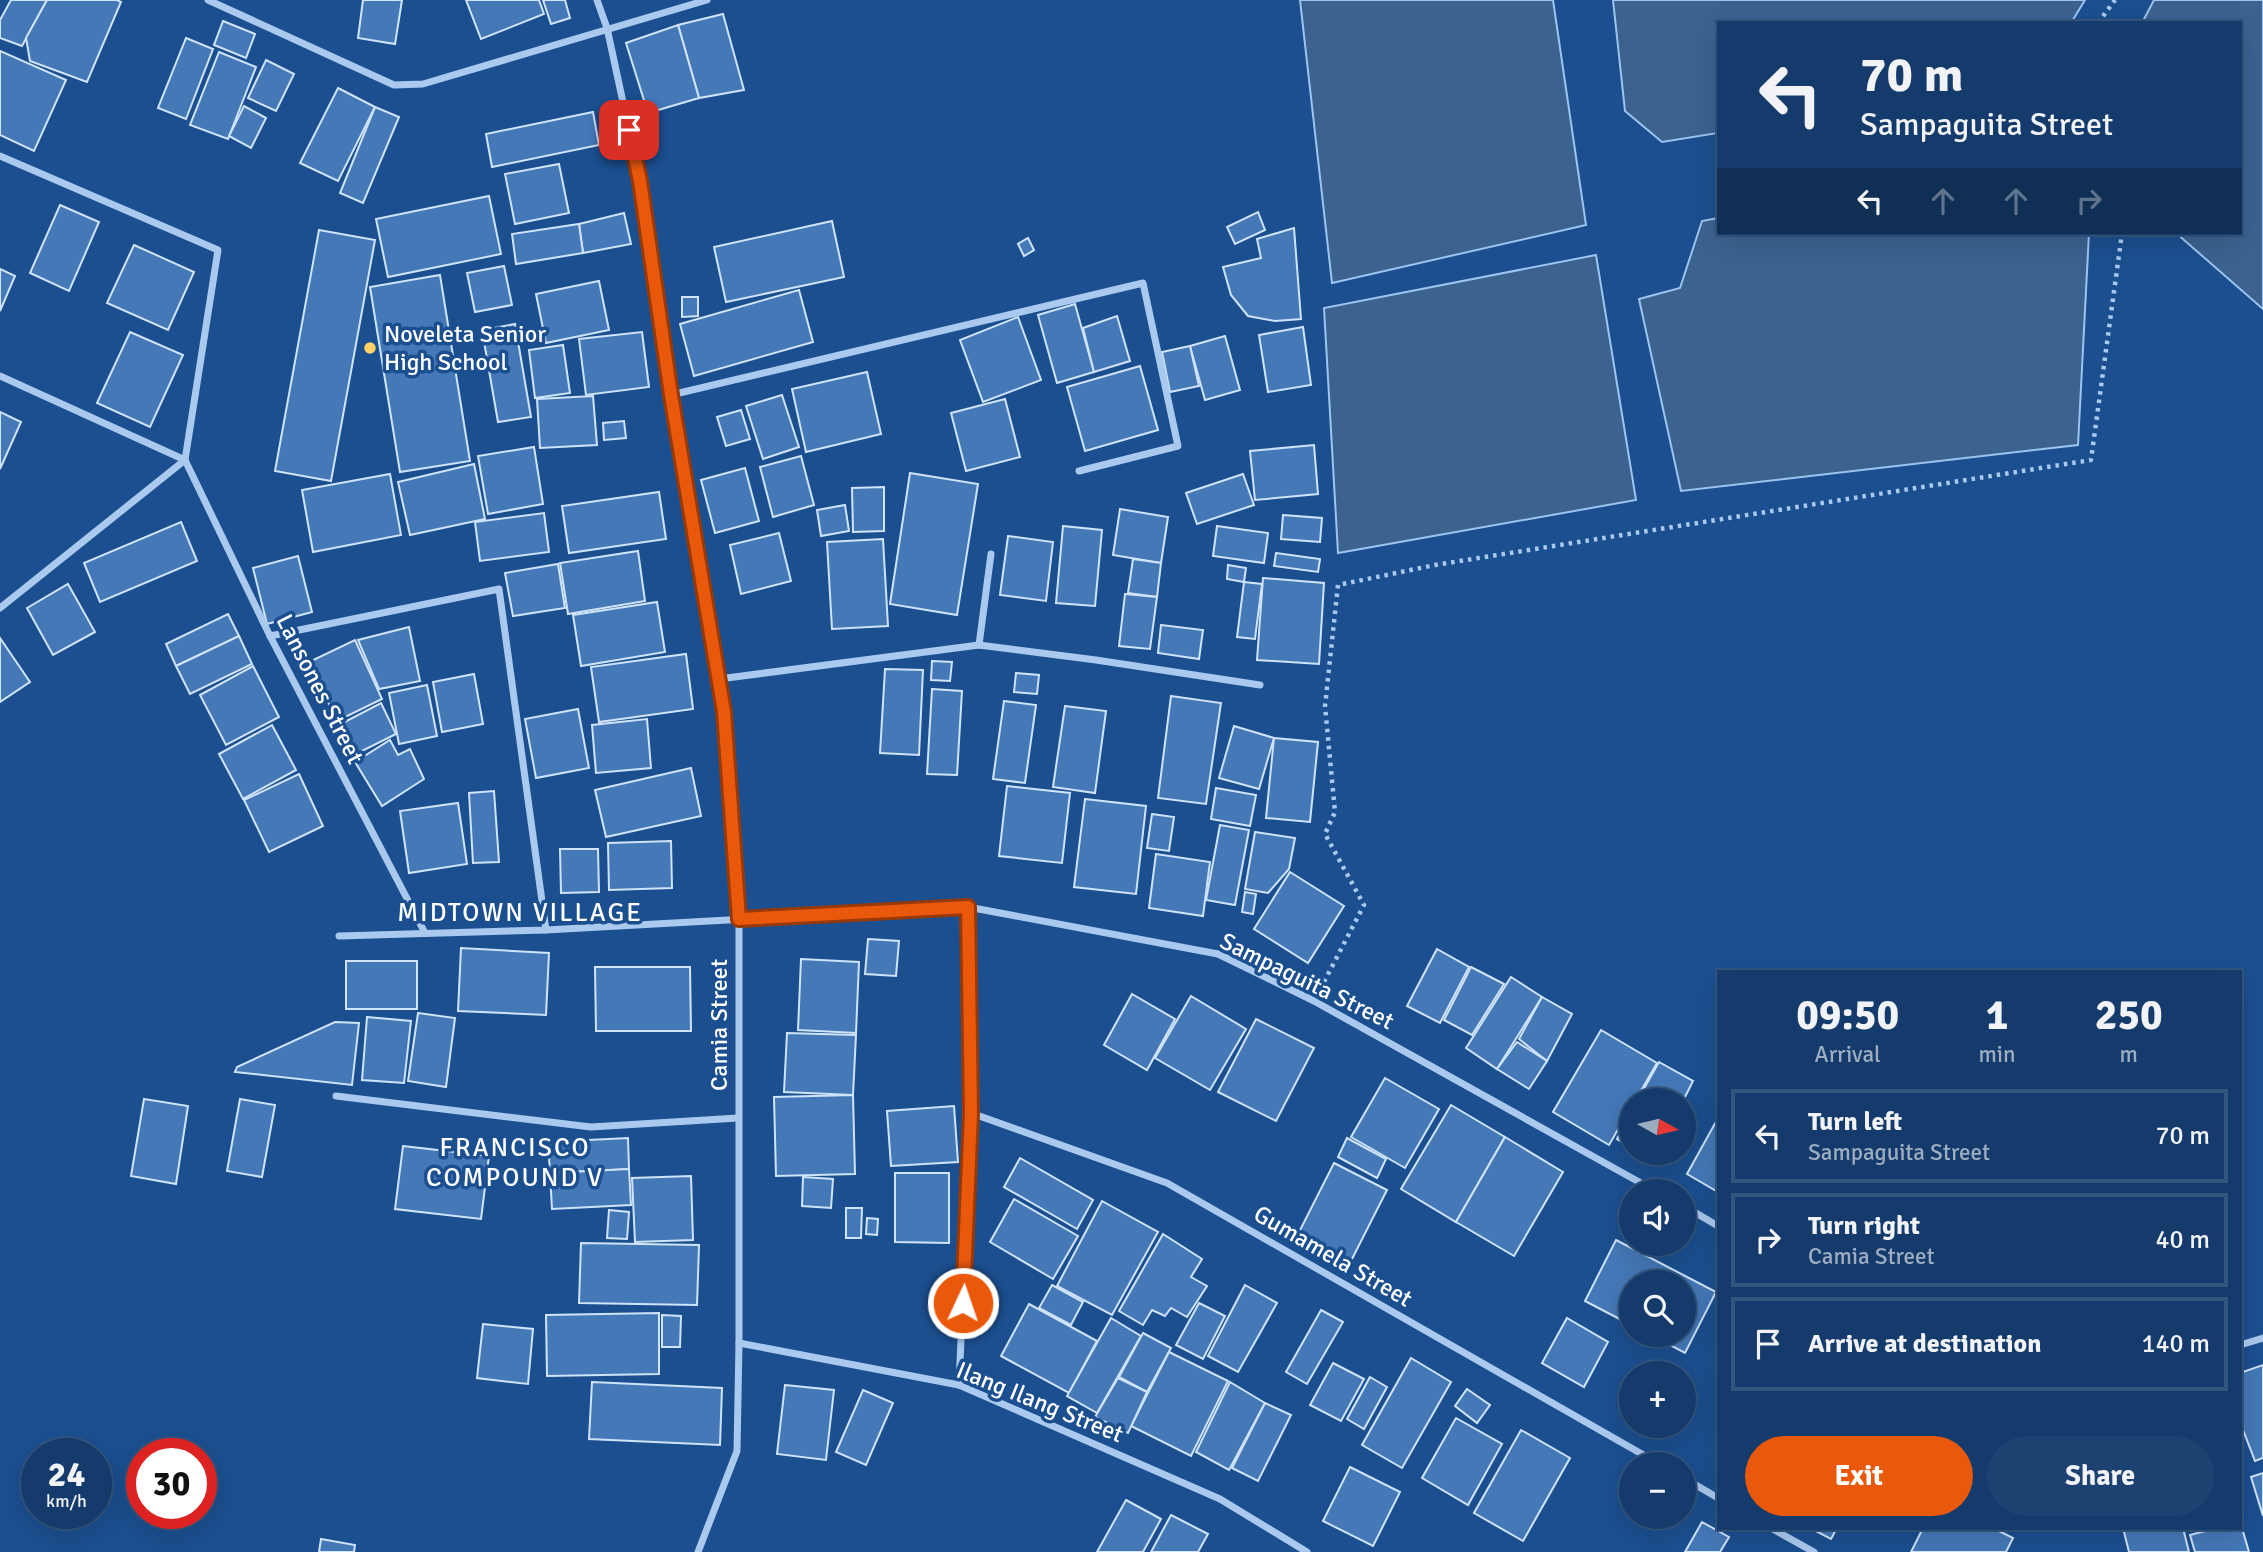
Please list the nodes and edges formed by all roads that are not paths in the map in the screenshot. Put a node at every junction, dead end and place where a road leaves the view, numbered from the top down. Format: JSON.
{"nodes":[{"id":1,"x":208,"y":0,"type":"edge"},
{"id":2,"x":597,"y":0,"type":"edge"},
{"id":3,"x":706,"y":0,"type":"edge"},
{"id":4,"x":607,"y":28,"type":"junction"},
{"id":5,"x":0,"y":156,"type":"edge"},
{"id":6,"x":0,"y":376,"type":"edge"},
{"id":7,"x":671,"y":395,"type":"junction"},
{"id":8,"x":185,"y":460,"type":"junction"},
{"id":9,"x":1079,"y":471,"type":"dead end"},
{"id":10,"x":991,"y":554,"type":"dead end"},
{"id":11,"x":0,"y":608,"type":"edge"},
{"id":12,"x":270,"y":636,"type":"junction"},
{"id":13,"x":979,"y":645,"type":"junction"},
{"id":14,"x":719,"y":679,"type":"junction"},
{"id":15,"x":1259,"y":685,"type":"dead end"},
{"id":16,"x":968,"y":907,"type":"junction"},
{"id":17,"x":739,"y":919,"type":"junction"},
{"id":18,"x":546,"y":930,"type":"junction"},
{"id":19,"x":425,"y":933,"type":"junction"},
{"id":20,"x":338,"y":936,"type":"dead end"},
{"id":21,"x":336,"y":1097,"type":"dead end"},
{"id":22,"x":971,"y":1113,"type":"junction"},
{"id":23,"x":738,"y":1118,"type":"junction"},
{"id":24,"x":1634,"y":1179,"type":"edge"},
{"id":25,"x":1696,"y":1213,"type":"edge"},
{"id":26,"x":1717,"y":1225,"type":"edge"},
{"id":27,"x":2263,"y":1338,"type":"edge"},
{"id":28,"x":739,"y":1343,"type":"junction"},
{"id":29,"x":2242,"y":1344,"type":"edge"},
{"id":30,"x":959,"y":1385,"type":"junction"},
{"id":31,"x":1638,"y":1452,"type":"edge"},
{"id":32,"x":1696,"y":1485,"type":"edge"},
{"id":33,"x":1717,"y":1497,"type":"edge"},
{"id":34,"x":1775,"y":1530,"type":"edge"},
{"id":35,"x":698,"y":1552,"type":"edge"},
{"id":36,"x":1307,"y":1552,"type":"edge"},
{"id":37,"x":1814,"y":1552,"type":"edge"}],
"edges":[{"from":1,"to":4,"type":"street"},
{"from":2,"to":4,"type":"street","name":"Camia Street"},
{"from":3,"to":4,"type":"street"},
{"from":4,"to":7,"type":"street","name":"Camia Street"},
{"from":5,"to":8,"type":"street"},
{"from":6,"to":8,"type":"street"},
{"from":7,"to":9,"type":"street"},
{"from":7,"to":14,"type":"street","name":"Camia Street"},
{"from":8,"to":11,"type":"street"},
{"from":8,"to":12,"type":"street","name":"Lansones Street"},
{"from":10,"to":13,"type":"street"},
{"from":12,"to":18,"type":"street"},
{"from":12,"to":19,"type":"street","name":"Lansones Street"},
{"from":13,"to":14,"type":"street"},
{"from":13,"to":15,"type":"street"},
{"from":14,"to":17,"type":"street","name":"Camia Street"},
{"from":16,"to":17,"type":"street","name":"Sampaguita Street"},
{"from":16,"to":22,"type":"street"},
{"from":16,"to":24,"type":"street","name":"Sampaguita Street"},
{"from":17,"to":18,"type":"street","name":"Sampaguita Street"},
{"from":17,"to":23,"type":"street","name":"Camia Street"},
{"from":18,"to":19,"type":"street","name":"Sampaguita Street"},
{"from":19,"to":20,"type":"street","name":"Sampaguita Street"},
{"from":21,"to":23,"type":"street"},
{"from":22,"to":30,"type":"street"},
{"from":22,"to":31,"type":"street","name":"Gumamela Street"},
{"from":23,"to":28,"type":"street","name":"Camia Street"},
{"from":25,"to":26,"type":"street"},
{"from":27,"to":29,"type":"street"},
{"from":28,"to":30,"type":"street","name":"Ilang Ilang Street"},
{"from":28,"to":35,"type":"street","name":"Camia Street"},
{"from":30,"to":36,"type":"street","name":"Ilang Ilang Street"},
{"from":32,"to":33,"type":"street"},
{"from":34,"to":37,"type":"street"}]}
